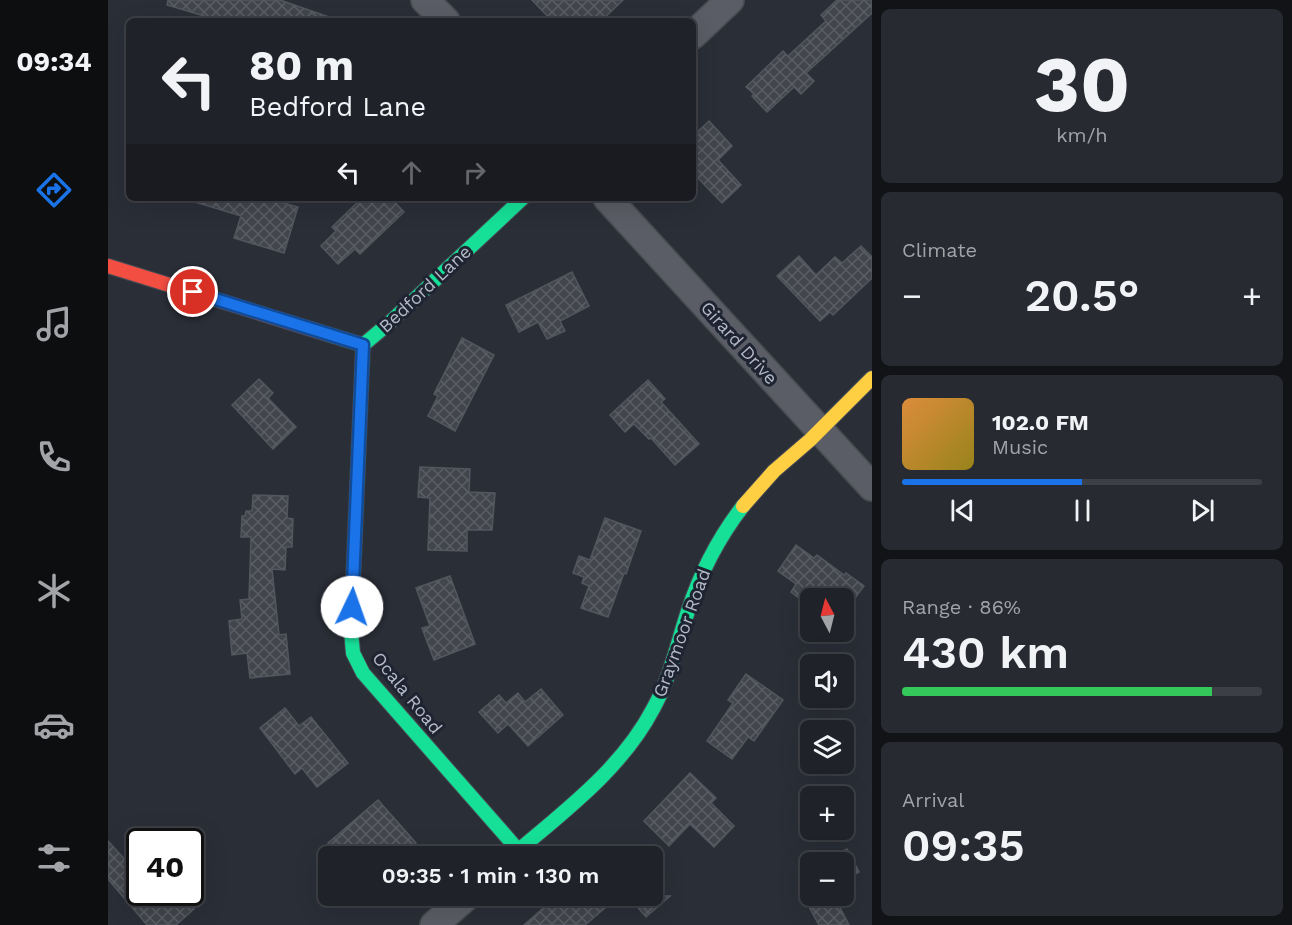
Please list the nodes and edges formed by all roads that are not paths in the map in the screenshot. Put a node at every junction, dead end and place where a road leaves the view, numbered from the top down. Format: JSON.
{"nodes":[{"id":1,"x":425,"y":0,"type":"edge"},
{"id":2,"x":730,"y":0,"type":"edge"},
{"id":3,"x":443,"y":18,"type":"edge"},
{"id":4,"x":696,"y":32,"type":"edge"},
{"id":5,"x":520,"y":201,"type":"edge"},
{"id":6,"x":610,"y":201,"type":"edge"},
{"id":7,"x":108,"y":266,"type":"edge"},
{"id":8,"x":363,"y":345,"type":"junction"},
{"id":9,"x":872,"y":378,"type":"edge"},
{"id":10,"x":819,"y":429,"type":"junction"},
{"id":11,"x":872,"y":487,"type":"edge"},
{"id":12,"x":508,"y":846,"type":"edge"},
{"id":13,"x":524,"y":846,"type":"edge"},
{"id":14,"x":456,"y":906,"type":"edge"},
{"id":15,"x":434,"y":925,"type":"edge"}],
"edges":[{"from":1,"to":3,"type":"street"},
{"from":2,"to":4,"type":"street"},
{"from":5,"to":8,"type":"street","name":"Bedford Lane"},
{"from":6,"to":10,"type":"street","name":"Girard Drive"},
{"from":7,"to":8,"type":"street","name":"Bedford Lane"},
{"from":8,"to":12,"type":"street","name":"Ocala Road"},
{"from":9,"to":10,"type":"street","name":"Graymoor Road"},
{"from":10,"to":11,"type":"street","name":"Girard Drive"},
{"from":10,"to":13,"type":"street","name":"Graymoor Road"},
{"from":14,"to":15,"type":"street"}]}
